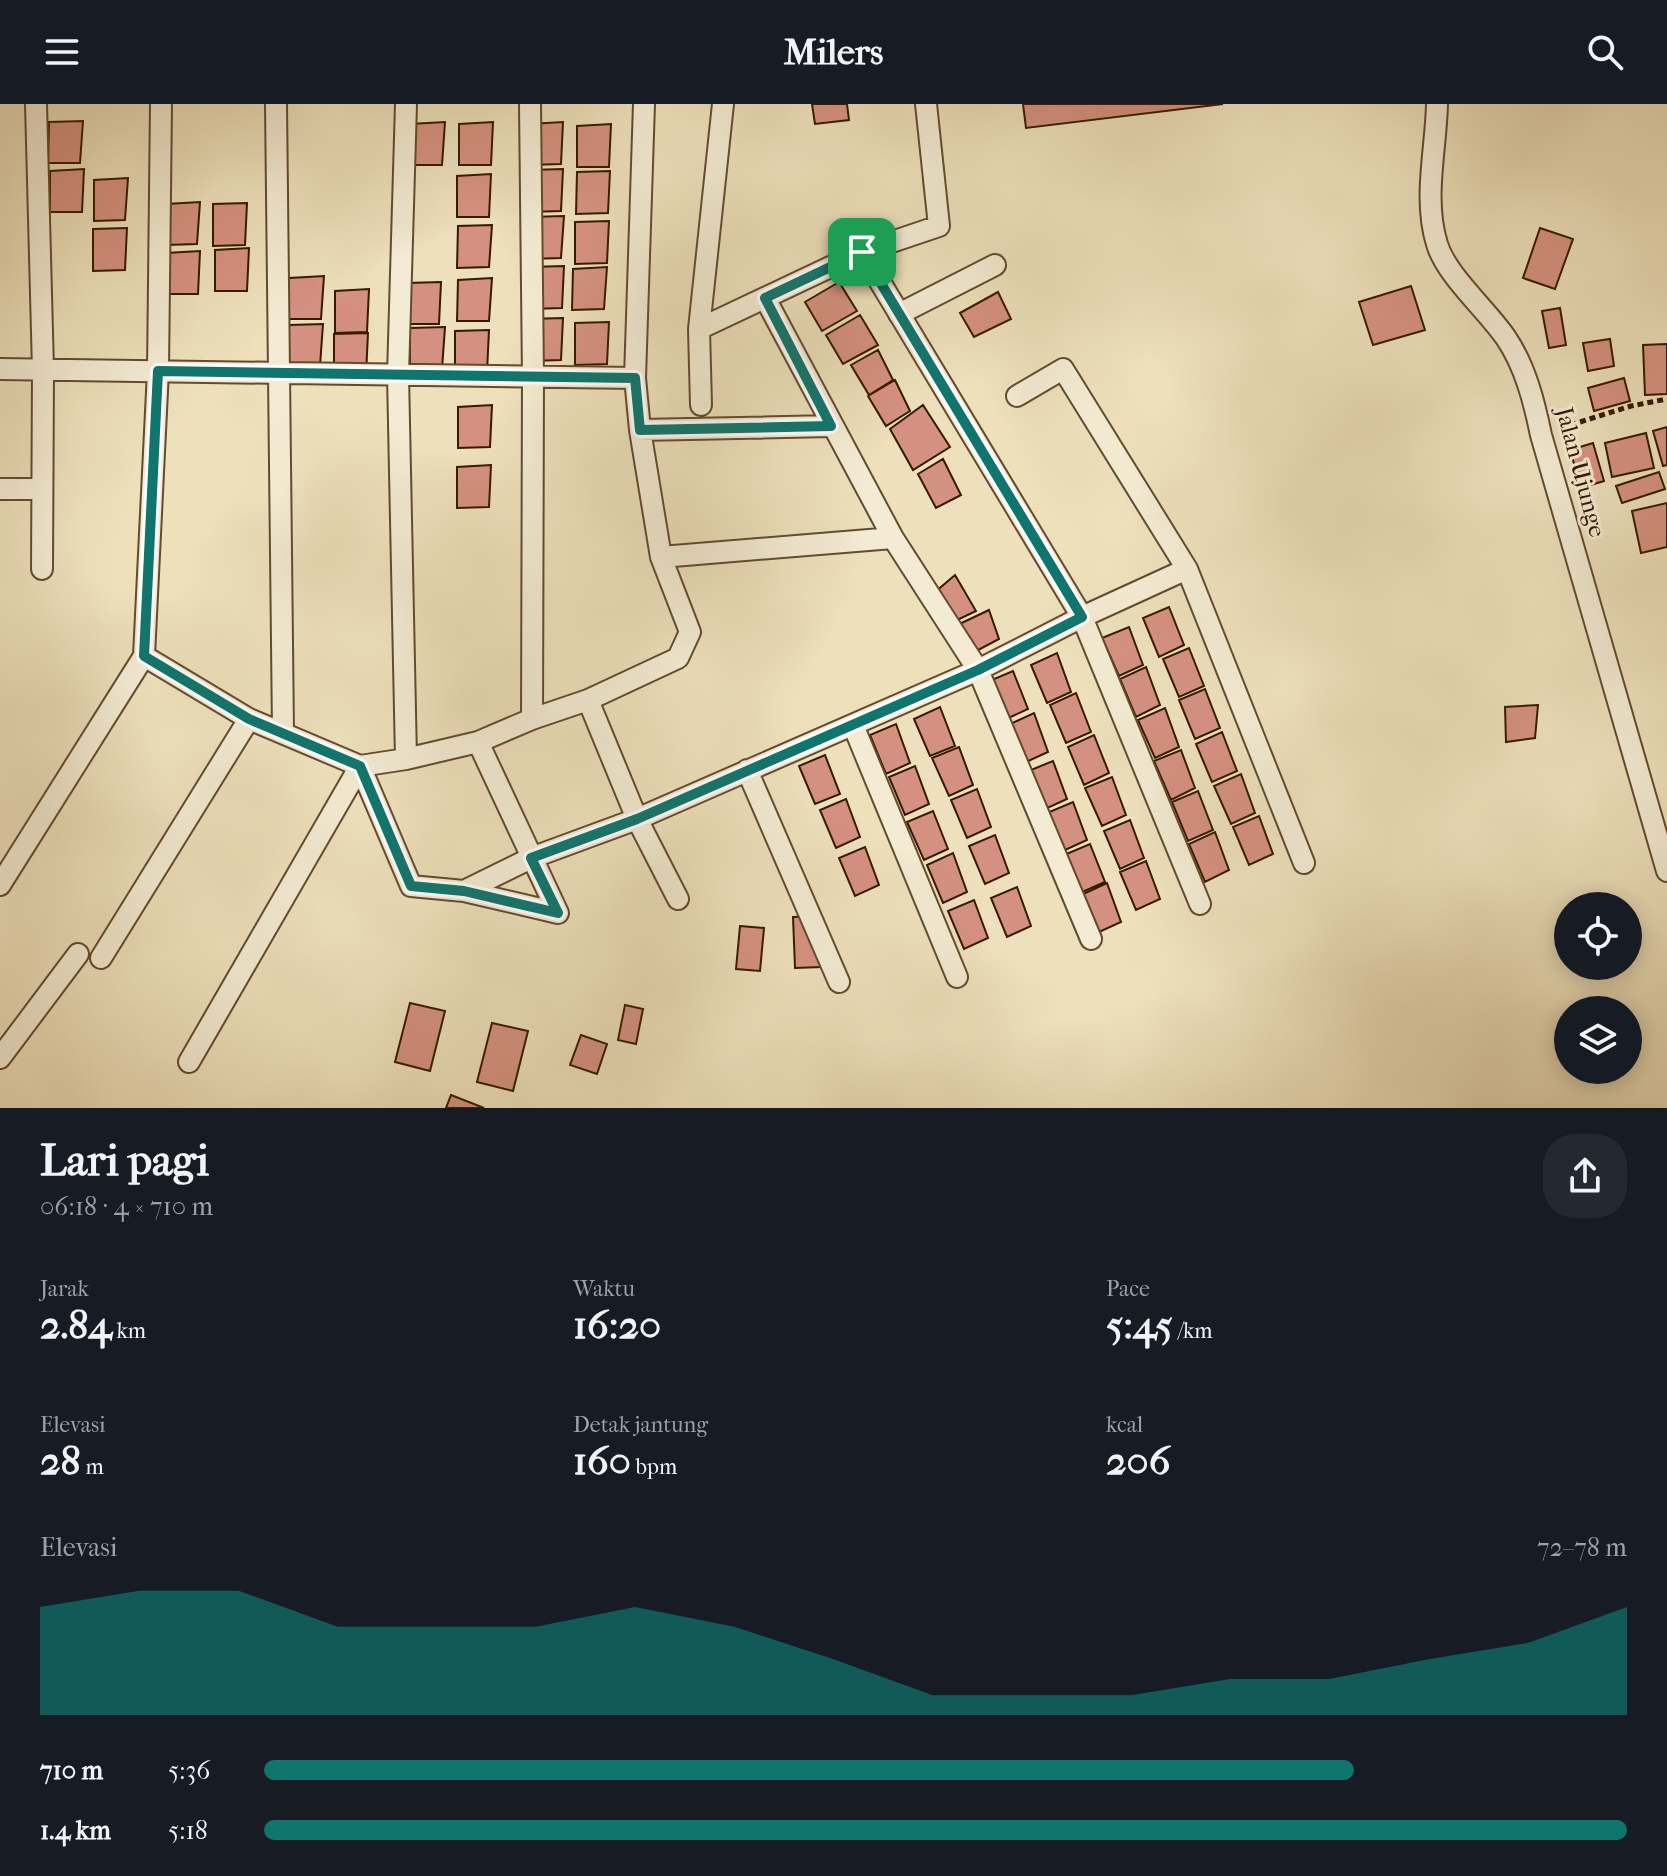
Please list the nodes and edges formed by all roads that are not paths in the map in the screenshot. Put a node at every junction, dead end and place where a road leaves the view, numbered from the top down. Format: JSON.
{"nodes":[{"id":1,"x":36,"y":104,"type":"edge"},
{"id":2,"x":161,"y":104,"type":"edge"},
{"id":3,"x":276,"y":104,"type":"edge"},
{"id":4,"x":406,"y":104,"type":"edge"},
{"id":5,"x":530,"y":104,"type":"edge"},
{"id":6,"x":644,"y":104,"type":"edge"},
{"id":7,"x":723,"y":104,"type":"edge"},
{"id":8,"x":926,"y":104,"type":"edge"},
{"id":9,"x":1437,"y":104,"type":"edge"},
{"id":10,"x":862,"y":252,"type":"junction"},
{"id":11,"x":995,"y":265,"type":"dead end"},
{"id":12,"x":765,"y":298,"type":"junction"},
{"id":13,"x":899,"y":314,"type":"junction"},
{"id":14,"x":699,"y":329,"type":"junction"},
{"id":15,"x":0,"y":369,"type":"edge"},
{"id":16,"x":43,"y":370,"type":"junction"},
{"id":17,"x":158,"y":371,"type":"junction"},
{"id":18,"x":280,"y":373,"type":"junction"},
{"id":19,"x":398,"y":375,"type":"junction"},
{"id":20,"x":533,"y":377,"type":"junction"},
{"id":21,"x":635,"y":378,"type":"junction"},
{"id":22,"x":1017,"y":396,"type":"dead end"},
{"id":23,"x":701,"y":405,"type":"dead end"},
{"id":24,"x":831,"y":426,"type":"junction"},
{"id":25,"x":640,"y":430,"type":"junction"},
{"id":26,"x":0,"y":489,"type":"edge"},
{"id":27,"x":42,"y":489,"type":"junction"},
{"id":28,"x":893,"y":538,"type":"junction"},
{"id":29,"x":661,"y":557,"type":"junction"},
{"id":30,"x":42,"y":569,"type":"dead end"},
{"id":31,"x":1187,"y":569,"type":"junction"},
{"id":32,"x":1082,"y":617,"type":"junction"},
{"id":33,"x":144,"y":656,"type":"junction"},
{"id":34,"x":978,"y":670,"type":"junction"},
{"id":35,"x":588,"y":700,"type":"junction"},
{"id":36,"x":249,"y":719,"type":"junction"},
{"id":37,"x":532,"y":719,"type":"junction"},
{"id":38,"x":853,"y":725,"type":"junction"},
{"id":39,"x":283,"y":732,"type":"junction"},
{"id":40,"x":478,"y":742,"type":"junction"},
{"id":41,"x":406,"y":759,"type":"junction"},
{"id":42,"x":360,"y":766,"type":"junction"},
{"id":43,"x":747,"y":770,"type":"junction"},
{"id":44,"x":637,"y":819,"type":"junction"},
{"id":45,"x":531,"y":858,"type":"junction"},
{"id":46,"x":1304,"y":863,"type":"dead end"},
{"id":47,"x":1667,"y":871,"type":"edge"},
{"id":48,"x":0,"y":885,"type":"edge"},
{"id":49,"x":464,"y":891,"type":"junction"},
{"id":50,"x":678,"y":899,"type":"dead end"},
{"id":51,"x":1200,"y":904,"type":"dead end"},
{"id":52,"x":1091,"y":939,"type":"dead end"},
{"id":53,"x":78,"y":954,"type":"dead end"},
{"id":54,"x":101,"y":958,"type":"dead end"},
{"id":55,"x":957,"y":977,"type":"dead end"},
{"id":56,"x":839,"y":982,"type":"dead end"},
{"id":57,"x":0,"y":1058,"type":"edge"},
{"id":58,"x":189,"y":1062,"type":"dead end"}],
"edges":[{"from":1,"to":16,"type":"street"},
{"from":2,"to":17,"type":"street"},
{"from":3,"to":18,"type":"street"},
{"from":4,"to":19,"type":"street"},
{"from":5,"to":20,"type":"street"},
{"from":6,"to":21,"type":"street"},
{"from":7,"to":14,"type":"street"},
{"from":8,"to":10,"type":"street"},
{"from":9,"to":47,"type":"street","name":"Jalan Ujunge"},
{"from":10,"to":12,"type":"street"},
{"from":10,"to":13,"type":"street"},
{"from":11,"to":13,"type":"street"},
{"from":12,"to":14,"type":"street"},
{"from":12,"to":24,"type":"street"},
{"from":13,"to":32,"type":"street"},
{"from":14,"to":23,"type":"street"},
{"from":15,"to":16,"type":"street"},
{"from":16,"to":17,"type":"street"},
{"from":16,"to":27,"type":"street"},
{"from":17,"to":18,"type":"street"},
{"from":17,"to":33,"type":"street"},
{"from":18,"to":19,"type":"street"},
{"from":18,"to":39,"type":"street"},
{"from":19,"to":20,"type":"street"},
{"from":19,"to":41,"type":"street"},
{"from":20,"to":21,"type":"street"},
{"from":20,"to":37,"type":"street"},
{"from":21,"to":25,"type":"street"},
{"from":22,"to":31,"type":"street"},
{"from":24,"to":25,"type":"street"},
{"from":24,"to":28,"type":"street"},
{"from":25,"to":29,"type":"street"},
{"from":26,"to":27,"type":"street"},
{"from":27,"to":30,"type":"street"},
{"from":28,"to":29,"type":"street"},
{"from":28,"to":34,"type":"street"},
{"from":29,"to":35,"type":"street"},
{"from":31,"to":32,"type":"street"},
{"from":31,"to":46,"type":"street"},
{"from":32,"to":34,"type":"street"},
{"from":32,"to":51,"type":"street"},
{"from":33,"to":36,"type":"street"},
{"from":33,"to":48,"type":"street"},
{"from":34,"to":38,"type":"street"},
{"from":34,"to":52,"type":"street"},
{"from":35,"to":37,"type":"street"},
{"from":35,"to":44,"type":"street"},
{"from":36,"to":39,"type":"street"},
{"from":36,"to":54,"type":"street"},
{"from":37,"to":40,"type":"street"},
{"from":38,"to":43,"type":"street"},
{"from":38,"to":55,"type":"street"},
{"from":39,"to":42,"type":"street"},
{"from":40,"to":41,"type":"street"},
{"from":40,"to":45,"type":"street"},
{"from":41,"to":42,"type":"street"},
{"from":42,"to":49,"type":"street"},
{"from":42,"to":58,"type":"street"},
{"from":43,"to":44,"type":"street"},
{"from":43,"to":56,"type":"street"},
{"from":44,"to":45,"type":"street"},
{"from":44,"to":50,"type":"street"},
{"from":45,"to":49,"type":"street"},
{"from":45,"to":49,"type":"street"},
{"from":53,"to":57,"type":"street"}]}
